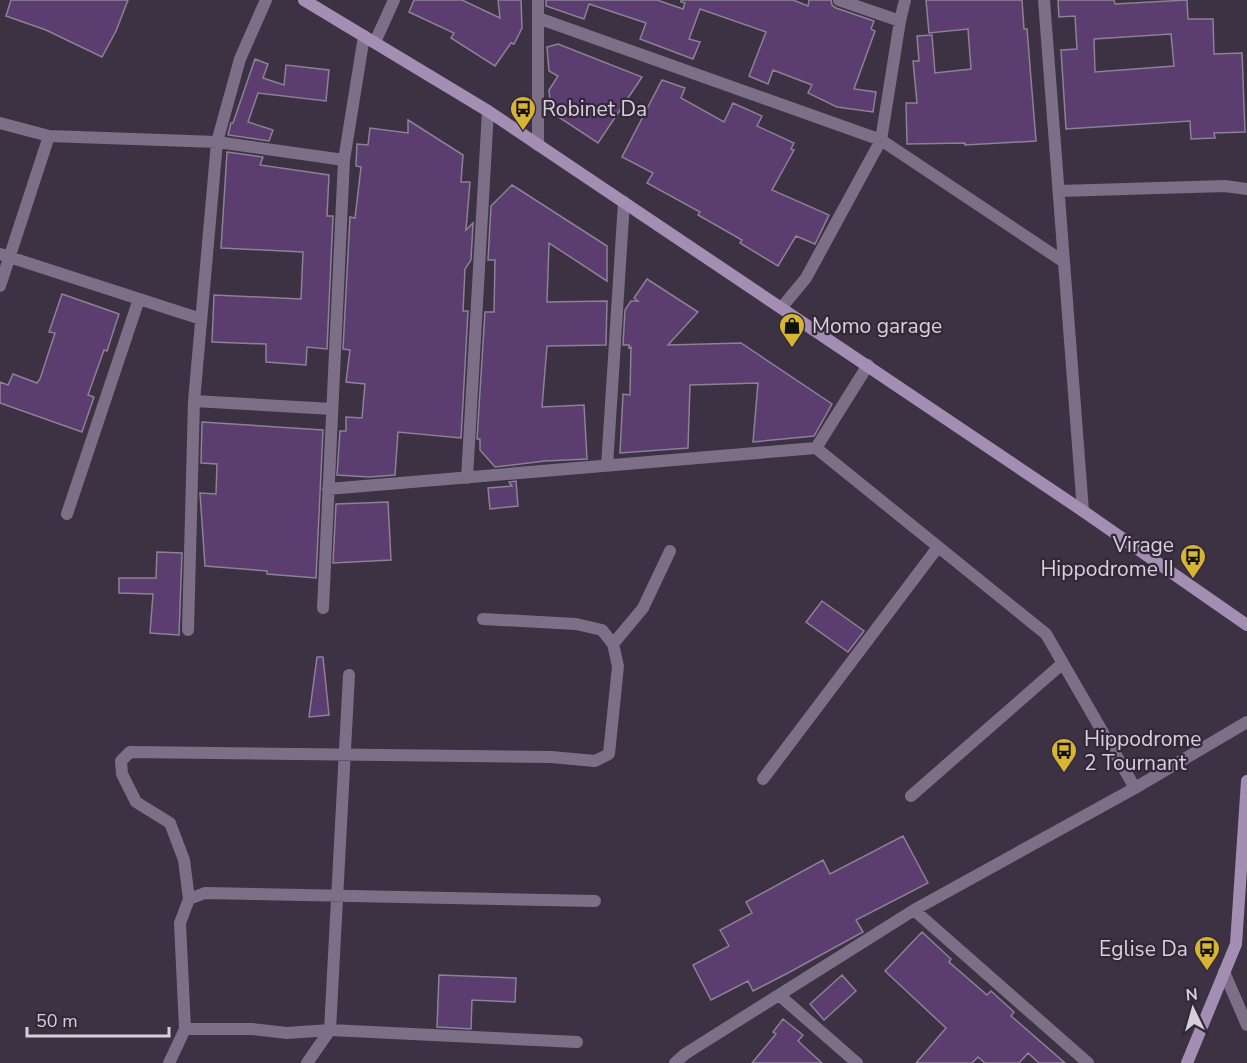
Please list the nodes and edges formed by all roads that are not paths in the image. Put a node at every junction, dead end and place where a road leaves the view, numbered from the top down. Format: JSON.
{"nodes":[{"id":1,"x":266,"y":0,"type":"edge"},
{"id":2,"x":304,"y":0,"type":"edge"},
{"id":3,"x":394,"y":0,"type":"edge"},
{"id":4,"x":538,"y":0,"type":"edge"},
{"id":5,"x":839,"y":0,"type":"edge"},
{"id":6,"x":905,"y":0,"type":"edge"},
{"id":7,"x":1044,"y":0,"type":"edge"},
{"id":8,"x":538,"y":18,"type":"junction"},
{"id":9,"x":900,"y":21,"type":"junction"},
{"id":10,"x":370,"y":39,"type":"junction"},
{"id":11,"x":488,"y":111,"type":"junction"},
{"id":12,"x":0,"y":123,"type":"edge"},
{"id":13,"x":49,"y":136,"type":"junction"},
{"id":14,"x":881,"y":140,"type":"junction"},
{"id":15,"x":217,"y":142,"type":"junction"},
{"id":16,"x":538,"y":145,"type":"junction"},
{"id":17,"x":344,"y":160,"type":"junction"},
{"id":18,"x":1247,"y":189,"type":"edge"},
{"id":19,"x":1059,"y":191,"type":"junction"},
{"id":20,"x":624,"y":202,"type":"junction"},
{"id":21,"x":5,"y":256,"type":"edge"},
{"id":22,"x":1064,"y":262,"type":"junction"},
{"id":23,"x":0,"y":286,"type":"edge"},
{"id":24,"x":139,"y":299,"type":"junction"},
{"id":25,"x":782,"y":307,"type":"junction"},
{"id":26,"x":201,"y":320,"type":"junction"},
{"id":27,"x":868,"y":365,"type":"junction"},
{"id":28,"x":194,"y":401,"type":"junction"},
{"id":29,"x":332,"y":409,"type":"junction"},
{"id":30,"x":816,"y":448,"type":"junction"},
{"id":31,"x":607,"y":466,"type":"junction"},
{"id":32,"x":467,"y":478,"type":"junction"},
{"id":33,"x":328,"y":489,"type":"junction"},
{"id":34,"x":1083,"y":510,"type":"junction"},
{"id":35,"x":67,"y":514,"type":"dead end"},
{"id":36,"x":938,"y":547,"type":"junction"},
{"id":37,"x":670,"y":551,"type":"dead end"},
{"id":38,"x":323,"y":608,"type":"dead end"},
{"id":39,"x":483,"y":619,"type":"dead end"},
{"id":40,"x":1247,"y":625,"type":"edge"},
{"id":41,"x":189,"y":630,"type":"dead end"},
{"id":42,"x":613,"y":644,"type":"junction"},
{"id":43,"x":1063,"y":663,"type":"junction"},
{"id":44,"x":349,"y":675,"type":"dead end"},
{"id":45,"x":1247,"y":722,"type":"edge"},
{"id":46,"x":344,"y":754,"type":"junction"},
{"id":47,"x":763,"y":779,"type":"dead end"},
{"id":48,"x":1247,"y":780,"type":"edge"},
{"id":49,"x":1135,"y":788,"type":"junction"},
{"id":50,"x":911,"y":796,"type":"dead end"},
{"id":51,"x":337,"y":894,"type":"junction"},
{"id":52,"x":189,"y":899,"type":"junction"},
{"id":53,"x":595,"y":900,"type":"dead end"},
{"id":54,"x":914,"y":910,"type":"junction"},
{"id":55,"x":1242,"y":942,"type":"edge"},
{"id":56,"x":1224,"y":972,"type":"junction"},
{"id":57,"x":779,"y":995,"type":"junction"},
{"id":58,"x":1247,"y":1025,"type":"edge"},
{"id":59,"x":185,"y":1029,"type":"junction"},
{"id":60,"x":330,"y":1030,"type":"junction"},
{"id":61,"x":577,"y":1042,"type":"dead end"},
{"id":62,"x":169,"y":1063,"type":"edge"},
{"id":63,"x":307,"y":1063,"type":"edge"},
{"id":64,"x":675,"y":1063,"type":"edge"},
{"id":65,"x":857,"y":1063,"type":"edge"},
{"id":66,"x":1088,"y":1063,"type":"edge"},
{"id":67,"x":1187,"y":1063,"type":"edge"}],
"edges":[{"from":1,"to":15,"type":"street"},
{"from":2,"to":10,"type":"street"},
{"from":3,"to":10,"type":"street"},
{"from":4,"to":8,"type":"street"},
{"from":5,"to":9,"type":"street"},
{"from":6,"to":9,"type":"street"},
{"from":7,"to":19,"type":"street"},
{"from":8,"to":14,"type":"street"},
{"from":8,"to":16,"type":"street"},
{"from":9,"to":14,"type":"street"},
{"from":10,"to":11,"type":"street"},
{"from":10,"to":17,"type":"street"},
{"from":11,"to":16,"type":"street"},
{"from":11,"to":32,"type":"street"},
{"from":12,"to":13,"type":"street"},
{"from":13,"to":15,"type":"street"},
{"from":13,"to":21,"type":"street"},
{"from":14,"to":22,"type":"street"},
{"from":14,"to":25,"type":"street"},
{"from":15,"to":17,"type":"street"},
{"from":15,"to":26,"type":"street"},
{"from":16,"to":20,"type":"street"},
{"from":17,"to":29,"type":"street"},
{"from":18,"to":19,"type":"street"},
{"from":19,"to":22,"type":"street"},
{"from":20,"to":25,"type":"street"},
{"from":20,"to":31,"type":"street"},
{"from":21,"to":23,"type":"street"},
{"from":21,"to":24,"type":"street"},
{"from":22,"to":34,"type":"street"},
{"from":24,"to":26,"type":"street"},
{"from":24,"to":35,"type":"street"},
{"from":25,"to":27,"type":"street"},
{"from":26,"to":28,"type":"street"},
{"from":27,"to":30,"type":"street"},
{"from":27,"to":34,"type":"street"},
{"from":28,"to":29,"type":"street"},
{"from":28,"to":41,"type":"street"},
{"from":29,"to":33,"type":"street"},
{"from":30,"to":31,"type":"street"},
{"from":30,"to":36,"type":"street"},
{"from":31,"to":32,"type":"street"},
{"from":32,"to":33,"type":"street"},
{"from":33,"to":38,"type":"street"},
{"from":34,"to":40,"type":"street"},
{"from":36,"to":43,"type":"street"},
{"from":36,"to":47,"type":"street"},
{"from":37,"to":42,"type":"street"},
{"from":39,"to":42,"type":"street"},
{"from":42,"to":46,"type":"street"},
{"from":43,"to":49,"type":"street"},
{"from":43,"to":50,"type":"street"},
{"from":44,"to":46,"type":"street"},
{"from":45,"to":49,"type":"street"},
{"from":46,"to":51,"type":"street"},
{"from":46,"to":52,"type":"street"},
{"from":48,"to":55,"type":"street"},
{"from":49,"to":54,"type":"street"},
{"from":51,"to":52,"type":"street"},
{"from":51,"to":53,"type":"street"},
{"from":51,"to":60,"type":"street"},
{"from":52,"to":59,"type":"street"},
{"from":54,"to":57,"type":"street"},
{"from":54,"to":66,"type":"street"},
{"from":55,"to":56,"type":"street"},
{"from":56,"to":58,"type":"street"},
{"from":56,"to":67,"type":"street"},
{"from":57,"to":64,"type":"street"},
{"from":57,"to":65,"type":"street"},
{"from":59,"to":60,"type":"street"},
{"from":59,"to":62,"type":"street"},
{"from":60,"to":61,"type":"street"},
{"from":60,"to":63,"type":"street"}]}
